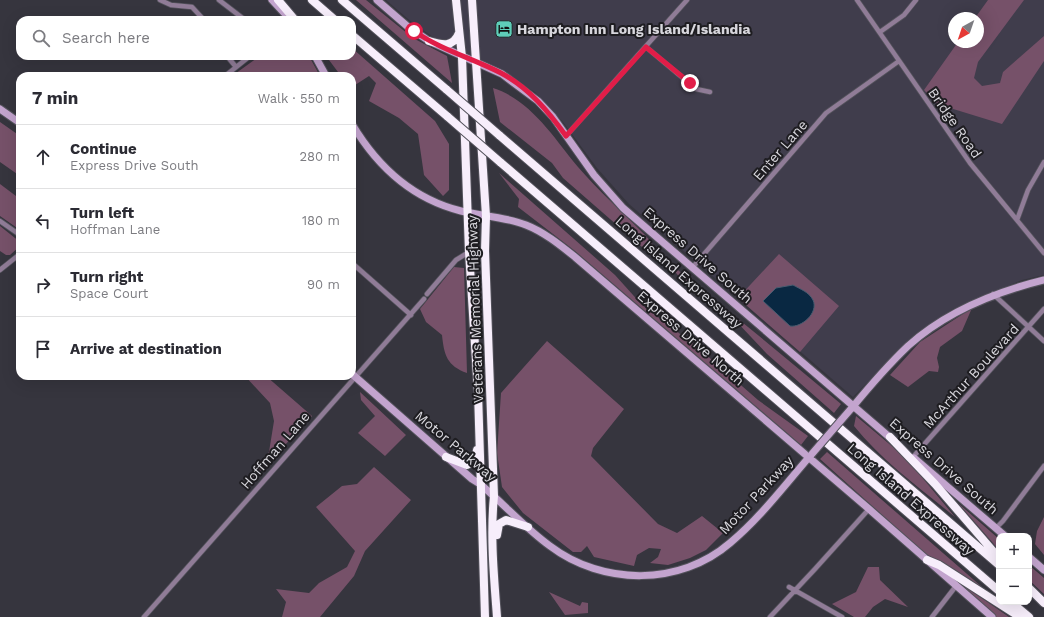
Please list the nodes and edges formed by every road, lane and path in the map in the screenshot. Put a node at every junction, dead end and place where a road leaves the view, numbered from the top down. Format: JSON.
{"nodes":[{"id":1,"x":160,"y":0,"type":"edge"},
{"id":2,"x":219,"y":0,"type":"edge"},
{"id":3,"x":272,"y":0,"type":"edge"},
{"id":4,"x":278,"y":0,"type":"edge"},
{"id":5,"x":312,"y":0,"type":"edge"},
{"id":6,"x":342,"y":0,"type":"edge"},
{"id":7,"x":377,"y":0,"type":"edge"},
{"id":8,"x":456,"y":0,"type":"edge"},
{"id":9,"x":472,"y":0,"type":"edge"},
{"id":10,"x":687,"y":0,"type":"edge"},
{"id":11,"x":857,"y":0,"type":"edge"},
{"id":12,"x":916,"y":0,"type":"edge"},
{"id":13,"x":200,"y":16,"type":"edge"},
{"id":14,"x":240,"y":16,"type":"edge"},
{"id":15,"x":286,"y":16,"type":"edge"},
{"id":16,"x":292,"y":16,"type":"edge"},
{"id":17,"x":330,"y":16,"type":"edge"},
{"id":18,"x":459,"y":32,"type":"junction"},
{"id":19,"x":880,"y":32,"type":"junction"},
{"id":20,"x":356,"y":38,"type":"edge"},
{"id":21,"x":429,"y":41,"type":"junction"},
{"id":22,"x":646,"y":47,"type":"junction"},
{"id":23,"x":462,"y":57,"type":"junction"},
{"id":24,"x":231,"y":60,"type":"edge"},
{"id":25,"x":245,"y":60,"type":"edge"},
{"id":26,"x":317,"y":60,"type":"edge"},
{"id":27,"x":898,"y":61,"type":"junction"},
{"id":28,"x":477,"y":62,"type":"junction"},
{"id":29,"x":236,"y":67,"type":"junction"},
{"id":30,"x":230,"y":72,"type":"edge"},
{"id":31,"x":324,"y":72,"type":"edge"},
{"id":32,"x":710,"y":92,"type":"dead end"},
{"id":33,"x":0,"y":109,"type":"edge"},
{"id":34,"x":16,"y":120,"type":"edge"},
{"id":35,"x":356,"y":130,"type":"edge"},
{"id":36,"x":566,"y":136,"type":"junction"},
{"id":37,"x":1044,"y":162,"type":"edge"},
{"id":38,"x":469,"y":212,"type":"junction"},
{"id":39,"x":486,"y":216,"type":"junction"},
{"id":40,"x":1018,"y":220,"type":"junction"},
{"id":41,"x":0,"y":221,"type":"edge"},
{"id":42,"x":16,"y":232,"type":"edge"},
{"id":43,"x":469,"y":252,"type":"junction"},
{"id":44,"x":1044,"y":253,"type":"edge"},
{"id":45,"x":16,"y":257,"type":"edge"},
{"id":46,"x":356,"y":267,"type":"edge"},
{"id":47,"x":692,"y":268,"type":"junction"},
{"id":48,"x":0,"y":270,"type":"edge"},
{"id":49,"x":1044,"y":280,"type":"edge"},
{"id":50,"x":427,"y":294,"type":"dead end"},
{"id":51,"x":993,"y":294,"type":"junction"},
{"id":52,"x":424,"y":299,"type":"dead end"},
{"id":53,"x":1044,"y":309,"type":"edge"},
{"id":54,"x":411,"y":315,"type":"junction"},
{"id":55,"x":1029,"y":328,"type":"junction"},
{"id":56,"x":1044,"y":341,"type":"edge"},
{"id":57,"x":356,"y":373,"type":"edge"},
{"id":58,"x":356,"y":377,"type":"edge"},
{"id":59,"x":350,"y":380,"type":"edge"},
{"id":60,"x":852,"y":408,"type":"junction"},
{"id":61,"x":479,"y":415,"type":"junction"},
{"id":62,"x":890,"y":437,"type":"junction"},
{"id":63,"x":810,"y":456,"type":"junction"},
{"id":64,"x":446,"y":457,"type":"junction"},
{"id":65,"x":913,"y":457,"type":"junction"},
{"id":66,"x":1044,"y":466,"type":"edge"},
{"id":67,"x":480,"y":484,"type":"junction"},
{"id":68,"x":494,"y":496,"type":"junction"},
{"id":69,"x":869,"y":509,"type":"junction"},
{"id":70,"x":528,"y":527,"type":"junction"},
{"id":71,"x":996,"y":528,"type":"junction"},
{"id":72,"x":1002,"y":533,"type":"edge"},
{"id":73,"x":996,"y":555,"type":"edge"},
{"id":74,"x":927,"y":560,"type":"junction"},
{"id":75,"x":1032,"y":560,"type":"edge"},
{"id":76,"x":996,"y":562,"type":"edge"},
{"id":77,"x":1044,"y":570,"type":"edge"},
{"id":78,"x":494,"y":572,"type":"junction"},
{"id":79,"x":956,"y":586,"type":"junction"},
{"id":80,"x":789,"y":587,"type":"dead end"},
{"id":81,"x":996,"y":588,"type":"edge"},
{"id":82,"x":795,"y":591,"type":"junction"},
{"id":83,"x":1032,"y":593,"type":"edge"},
{"id":84,"x":1044,"y":604,"type":"edge"},
{"id":85,"x":1015,"y":605,"type":"edge"},
{"id":86,"x":144,"y":617,"type":"edge"},
{"id":87,"x":485,"y":617,"type":"edge"},
{"id":88,"x":497,"y":617,"type":"edge"},
{"id":89,"x":770,"y":617,"type":"edge"},
{"id":90,"x":842,"y":617,"type":"edge"},
{"id":91,"x":932,"y":617,"type":"edge"},
{"id":92,"x":992,"y":617,"type":"edge"},
{"id":93,"x":1020,"y":617,"type":"edge"},
{"id":94,"x":1029,"y":617,"type":"edge"}],
"edges":[{"from":1,"to":13,"type":"street"},
{"from":2,"to":14,"type":"street"},
{"from":3,"to":15,"type":"main road"},
{"from":4,"to":16,"type":"highway"},
{"from":5,"to":17,"type":"highway"},
{"from":6,"to":76,"type":"highway","name":"Long Island Expressway","bridge":true},
{"from":7,"to":21,"type":"main road","name":"Express Drive South"},
{"from":8,"to":18,"type":"highway","name":"Veterans Memorial Highway"},
{"from":9,"to":28,"type":"highway","name":"Veterans Memorial Highway"},
{"from":10,"to":22,"type":"street"},
{"from":11,"to":19,"type":"street","name":"Bridge Road"},
{"from":12,"to":19,"type":"street"},
{"from":18,"to":21,"type":"highway"},
{"from":18,"to":23,"type":"highway","name":"Veterans Memorial Highway"},
{"from":19,"to":27,"type":"street","name":"Bridge Road"},
{"from":20,"to":81,"type":"highway","name":"Long Island Expressway","bridge":true},
{"from":21,"to":23,"type":"main road","name":"Express Drive South"},
{"from":22,"to":32,"type":"street"},
{"from":22,"to":36,"type":"street"},
{"from":23,"to":28,"type":"main road","name":"Express Drive South"},
{"from":23,"to":38,"type":"highway","name":"Veterans Memorial Highway"},
{"from":24,"to":29,"type":"street"},
{"from":25,"to":29,"type":"street"},
{"from":26,"to":31,"type":"main road"},
{"from":27,"to":40,"type":"street","name":"Bridge Road"},
{"from":27,"to":47,"type":"street","name":"Enter Lane"},
{"from":28,"to":36,"type":"main road","name":"Express Drive South"},
{"from":28,"to":39,"type":"highway","name":"Veterans Memorial Highway"},
{"from":29,"to":30,"type":"street"},
{"from":33,"to":34,"type":"main road"},
{"from":35,"to":38,"type":"main road","name":"Express Drive North"},
{"from":36,"to":47,"type":"main road","name":"Express Drive South"},
{"from":37,"to":40,"type":"street"},
{"from":38,"to":39,"type":"main road","name":"Express Drive North"},
{"from":38,"to":43,"type":"highway","name":"Veterans Memorial Highway"},
{"from":39,"to":63,"type":"main road","name":"Express Drive North"},
{"from":39,"to":68,"type":"highway","name":"Veterans Memorial Highway"},
{"from":40,"to":44,"type":"street","name":"Bridge Road"},
{"from":41,"to":42,"type":"street"},
{"from":43,"to":50,"type":"street"},
{"from":43,"to":61,"type":"highway","name":"Veterans Memorial Highway"},
{"from":45,"to":48,"type":"street"},
{"from":46,"to":54,"type":"street"},
{"from":47,"to":60,"type":"main road","name":"Express Drive South"},
{"from":49,"to":51,"type":"main road","name":"Motor Parkway"},
{"from":51,"to":55,"type":"street"},
{"from":51,"to":60,"type":"main road","name":"Motor Parkway"},
{"from":52,"to":54,"type":"street","name":"Hoffman Lane"},
{"from":53,"to":55,"type":"street","name":"McArthur Boulevard"},
{"from":54,"to":57,"type":"street","name":"Hoffman Lane"},
{"from":55,"to":56,"type":"street"},
{"from":55,"to":65,"type":"street","name":"McArthur Boulevard"},
{"from":58,"to":64,"type":"main road","name":"Motor Parkway"},
{"from":59,"to":86,"type":"street","name":"Hoffman Lane"},
{"from":60,"to":62,"type":"main road","name":"Express Drive South"},
{"from":60,"to":63,"type":"main road","name":"Motor Parkway","bridge":true},
{"from":61,"to":64,"type":"highway"},
{"from":61,"to":67,"type":"highway","name":"Veterans Memorial Highway"},
{"from":62,"to":65,"type":"main road","name":"Express Drive South"},
{"from":62,"to":73,"type":"highway"},
{"from":63,"to":69,"type":"main road","name":"Express Drive North"},
{"from":63,"to":70,"type":"main road","name":"Motor Parkway"},
{"from":64,"to":67,"type":"main road","name":"Motor Parkway"},
{"from":65,"to":71,"type":"main road","name":"Express Drive South"},
{"from":66,"to":71,"type":"street"},
{"from":67,"to":68,"type":"main road","name":"Motor Parkway"},
{"from":67,"to":87,"type":"highway","name":"Veterans Memorial Highway"},
{"from":68,"to":70,"type":"main road","name":"Motor Parkway"},
{"from":68,"to":78,"type":"highway","name":"Veterans Memorial Highway"},
{"from":69,"to":74,"type":"main road","name":"Express Drive North"},
{"from":69,"to":82,"type":"street"},
{"from":70,"to":78,"type":"highway"},
{"from":71,"to":72,"type":"main road","name":"Express Drive South"},
{"from":74,"to":79,"type":"main road","name":"Express Drive North"},
{"from":74,"to":93,"type":"highway"},
{"from":75,"to":77,"type":"main road"},
{"from":78,"to":88,"type":"highway","name":"Veterans Memorial Highway"},
{"from":79,"to":91,"type":"street"},
{"from":79,"to":92,"type":"main road","name":"Express Drive North"},
{"from":80,"to":82,"type":"street"},
{"from":82,"to":89,"type":"street"},
{"from":82,"to":90,"type":"street"},
{"from":83,"to":84,"type":"highway"},
{"from":85,"to":94,"type":"highway"}]}
